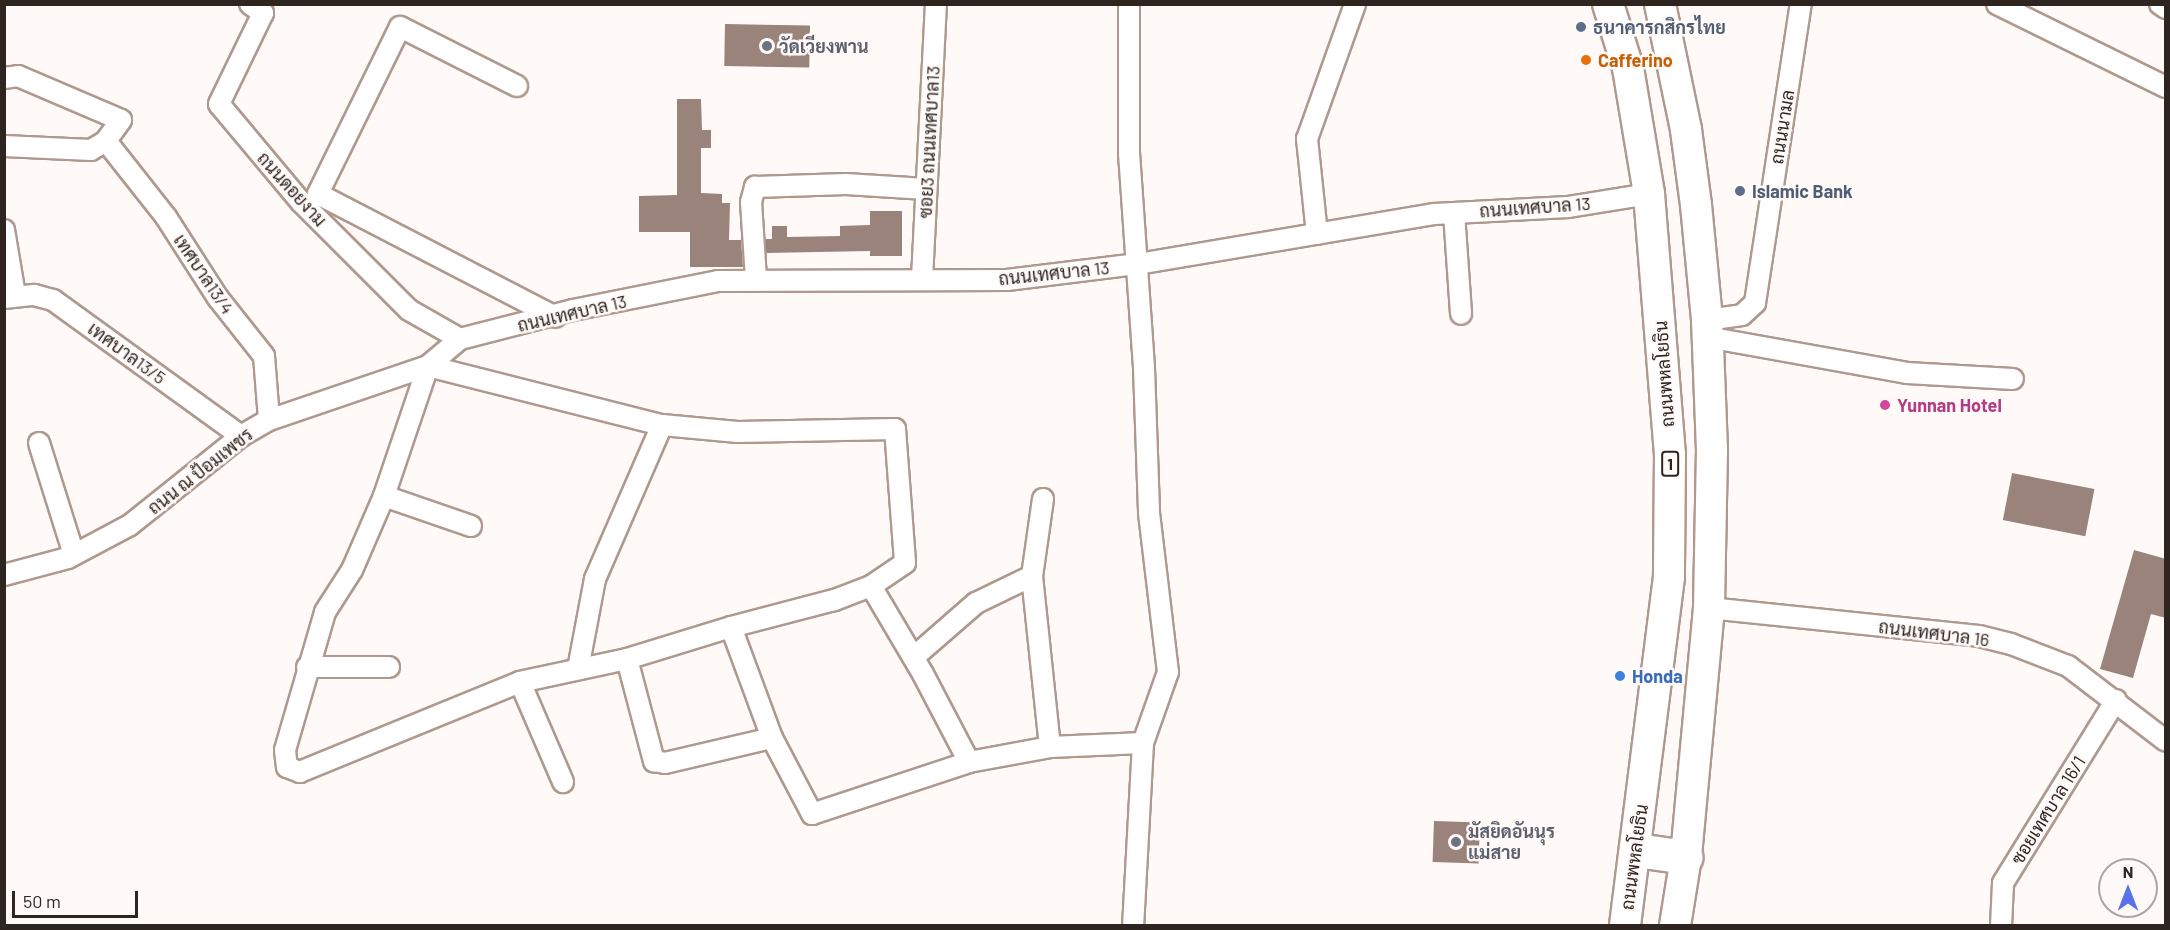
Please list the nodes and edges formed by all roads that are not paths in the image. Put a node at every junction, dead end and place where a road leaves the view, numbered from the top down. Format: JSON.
{"nodes":[{"id":1,"x":250,"y":4,"type":"edge"},
{"id":2,"x":936,"y":4,"type":"edge"},
{"id":3,"x":1128,"y":4,"type":"edge"},
{"id":4,"x":1355,"y":4,"type":"edge"},
{"id":5,"x":1608,"y":4,"type":"edge"},
{"id":6,"x":1660,"y":4,"type":"edge"},
{"id":7,"x":1801,"y":4,"type":"edge"},
{"id":8,"x":1997,"y":4,"type":"edge"},
{"id":9,"x":2160,"y":4,"type":"edge"},
{"id":10,"x":2166,"y":8,"type":"edge"},
{"id":11,"x":4,"y":78,"type":"edge"},
{"id":12,"x":517,"y":86,"type":"dead end"},
{"id":13,"x":2166,"y":87,"type":"edge"},
{"id":14,"x":106,"y":141,"type":"junction"},
{"id":15,"x":4,"y":146,"type":"edge"},
{"id":16,"x":926,"y":189,"type":"junction"},
{"id":17,"x":1649,"y":194,"type":"junction"},
{"id":18,"x":1454,"y":213,"type":"junction"},
{"id":19,"x":4,"y":230,"type":"edge"},
{"id":20,"x":1317,"y":234,"type":"junction"},
{"id":21,"x":1138,"y":264,"type":"junction"},
{"id":22,"x":756,"y":279,"type":"junction"},
{"id":23,"x":922,"y":279,"type":"junction"},
{"id":24,"x":10,"y":297,"type":"edge"},
{"id":25,"x":1461,"y":314,"type":"dead end"},
{"id":26,"x":555,"y":317,"type":"junction"},
{"id":27,"x":1707,"y":328,"type":"junction"},
{"id":28,"x":460,"y":339,"type":"junction"},
{"id":29,"x":428,"y":366,"type":"junction"},
{"id":30,"x":2013,"y":379,"type":"dead end"},
{"id":31,"x":268,"y":420,"type":"junction"},
{"id":32,"x":662,"y":425,"type":"junction"},
{"id":33,"x":241,"y":436,"type":"junction"},
{"id":34,"x":39,"y":443,"type":"dead end"},
{"id":35,"x":384,"y":496,"type":"junction"},
{"id":36,"x":1043,"y":499,"type":"dead end"},
{"id":37,"x":471,"y":526,"type":"dead end"},
{"id":38,"x":74,"y":555,"type":"junction"},
{"id":39,"x":4,"y":575,"type":"edge"},
{"id":40,"x":1032,"y":576,"type":"junction"},
{"id":41,"x":871,"y":586,"type":"junction"},
{"id":42,"x":1709,"y":608,"type":"junction"},
{"id":43,"x":731,"y":627,"type":"junction"},
{"id":44,"x":914,"y":657,"type":"junction"},
{"id":45,"x":627,"y":660,"type":"junction"},
{"id":46,"x":308,"y":667,"type":"junction"},
{"id":47,"x":389,"y":667,"type":"dead end"},
{"id":48,"x":578,"y":669,"type":"junction"},
{"id":49,"x":520,"y":682,"type":"junction"},
{"id":50,"x":2116,"y":700,"type":"junction"},
{"id":51,"x":772,"y":738,"type":"junction"},
{"id":52,"x":2165,"y":739,"type":"edge"},
{"id":53,"x":1143,"y":742,"type":"junction"},
{"id":54,"x":1050,"y":747,"type":"junction"},
{"id":55,"x":969,"y":762,"type":"junction"},
{"id":56,"x":563,"y":782,"type":"dead end"},
{"id":57,"x":1636,"y":850,"type":"junction"},
{"id":58,"x":1686,"y":857,"type":"junction"},
{"id":59,"x":1133,"y":926,"type":"edge"},
{"id":60,"x":1625,"y":926,"type":"edge"},
{"id":61,"x":1675,"y":926,"type":"edge"},
{"id":62,"x":2001,"y":926,"type":"edge"}],
"edges":[{"from":1,"to":28,"type":"street","name":"ถนนดอยงาม"},
{"from":2,"to":16,"type":"street","name":"ซอย3 ถนนเทศบาล13"},
{"from":3,"to":21,"type":"street"},
{"from":4,"to":20,"type":"street"},
{"from":5,"to":17,"type":"main road","name":"ถนนพหลโยธิน","number":"1"},
{"from":6,"to":27,"type":"main road"},
{"from":7,"to":27,"type":"street","name":"ถนนนามล"},
{"from":8,"to":13,"type":"street"},
{"from":9,"to":10,"type":"street"},
{"from":11,"to":14,"type":"street"},
{"from":12,"to":26,"type":"street"},
{"from":14,"to":15,"type":"street"},
{"from":14,"to":31,"type":"street","name":"เทศบาล13/4"},
{"from":16,"to":22,"type":"street"},
{"from":16,"to":23,"type":"street","name":"ซอย3 ถนนเทศบาล13"},
{"from":17,"to":18,"type":"street","name":"ถนนเทศบาล 13"},
{"from":17,"to":57,"type":"main road","name":"ถนนพหลโยธิน","number":"1"},
{"from":18,"to":20,"type":"street","name":"ถนนเทศบาล 13"},
{"from":18,"to":25,"type":"street"},
{"from":19,"to":24,"type":"street"},
{"from":20,"to":21,"type":"street","name":"ถนนเทศบาล 13"},
{"from":21,"to":23,"type":"street","name":"ถนนเทศบาล 13"},
{"from":21,"to":53,"type":"street"},
{"from":22,"to":23,"type":"street","name":"ถนนเทศบาล 13"},
{"from":22,"to":26,"type":"street","name":"ถนนเทศบาล 13"},
{"from":24,"to":33,"type":"street","name":"เทศบาล13/5"},
{"from":26,"to":28,"type":"street","name":"ถนนเทศบาล 13"},
{"from":27,"to":30,"type":"street"},
{"from":27,"to":42,"type":"main road"},
{"from":28,"to":29,"type":"street","name":"ถนน ณ ป้อมเพชร"},
{"from":29,"to":31,"type":"street","name":"ถนน ณ ป้อมเพชร"},
{"from":29,"to":32,"type":"street"},
{"from":29,"to":35,"type":"street"},
{"from":31,"to":33,"type":"street","name":"ถนน ณ ป้อมเพชร"},
{"from":32,"to":41,"type":"street"},
{"from":32,"to":48,"type":"street"},
{"from":33,"to":38,"type":"street","name":"ถนน ณ ป้อมเพชร"},
{"from":34,"to":38,"type":"street"},
{"from":35,"to":37,"type":"street"},
{"from":35,"to":46,"type":"street"},
{"from":36,"to":40,"type":"street"},
{"from":38,"to":39,"type":"street","name":"ถนน ณ ป้อมเพชร"},
{"from":40,"to":44,"type":"street"},
{"from":40,"to":54,"type":"street"},
{"from":41,"to":43,"type":"street"},
{"from":41,"to":44,"type":"street"},
{"from":42,"to":50,"type":"street","name":"ถนนเทศบาล 16"},
{"from":42,"to":58,"type":"main road"},
{"from":43,"to":45,"type":"street"},
{"from":43,"to":51,"type":"street"},
{"from":44,"to":55,"type":"street"},
{"from":45,"to":48,"type":"street"},
{"from":45,"to":51,"type":"street"},
{"from":46,"to":47,"type":"street"},
{"from":46,"to":49,"type":"street"},
{"from":48,"to":49,"type":"street"},
{"from":49,"to":56,"type":"street"},
{"from":50,"to":52,"type":"street","name":"ถนนเทศบาล 16"},
{"from":50,"to":62,"type":"street","name":"ซอยเทศบาล 16/1"},
{"from":51,"to":55,"type":"street"},
{"from":53,"to":54,"type":"street"},
{"from":53,"to":59,"type":"street"},
{"from":54,"to":55,"type":"street"},
{"from":57,"to":58,"type":"highway"},
{"from":57,"to":60,"type":"main road","name":"ถนนพหลโยธิน","number":"1"},
{"from":58,"to":61,"type":"main road"}]}
